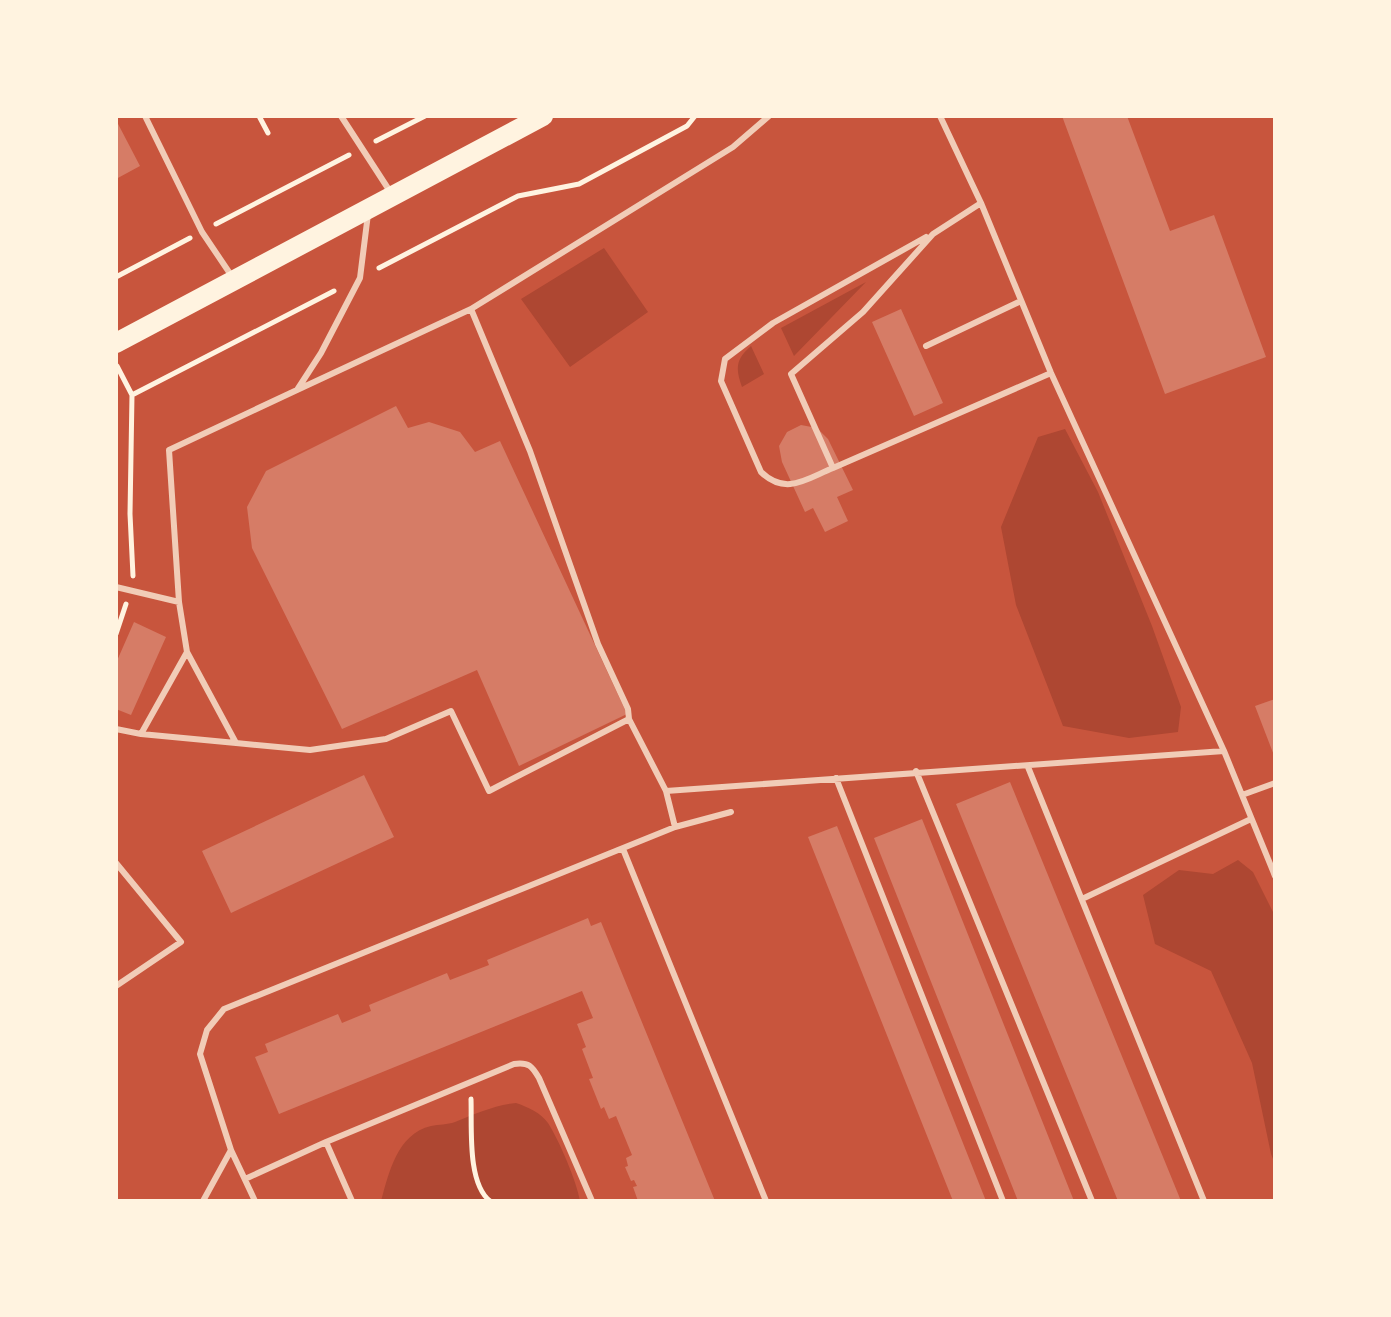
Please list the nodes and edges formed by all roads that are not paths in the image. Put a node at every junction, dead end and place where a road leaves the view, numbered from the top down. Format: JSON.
{"nodes":[{"id":1,"x":145,"y":116,"type":"edge"},
{"id":2,"x":341,"y":116,"type":"edge"},
{"id":3,"x":543,"y":116,"type":"edge"},
{"id":4,"x":769,"y":116,"type":"edge"},
{"id":5,"x":940,"y":116,"type":"edge"},
{"id":6,"x":393,"y":196,"type":"junction"},
{"id":7,"x":981,"y":203,"type":"junction"},
{"id":8,"x":369,"y":210,"type":"junction"},
{"id":9,"x":933,"y":234,"type":"junction"},
{"id":10,"x":235,"y":281,"type":"junction"},
{"id":11,"x":1021,"y":301,"type":"junction"},
{"id":12,"x":471,"y":309,"type":"junction"},
{"id":13,"x":116,"y":343,"type":"edge"},
{"id":14,"x":926,"y":346,"type":"dead end"},
{"id":15,"x":1051,"y":373,"type":"junction"},
{"id":16,"x":297,"y":390,"type":"junction"},
{"id":17,"x":833,"y":468,"type":"junction"},
{"id":18,"x":116,"y":587,"type":"edge"},
{"id":19,"x":179,"y":602,"type":"junction"},
{"id":20,"x":187,"y":652,"type":"junction"},
{"id":21,"x":629,"y":719,"type":"junction"},
{"id":22,"x":116,"y":729,"type":"edge"},
{"id":23,"x":141,"y":734,"type":"junction"},
{"id":24,"x":236,"y":743,"type":"junction"},
{"id":25,"x":1224,"y":751,"type":"junction"},
{"id":26,"x":1028,"y":767,"type":"junction"},
{"id":27,"x":916,"y":771,"type":"junction"},
{"id":28,"x":836,"y":778,"type":"junction"},
{"id":29,"x":1275,"y":783,"type":"edge"},
{"id":30,"x":666,"y":791,"type":"junction"},
{"id":31,"x":1242,"y":795,"type":"junction"},
{"id":32,"x":731,"y":812,"type":"dead end"},
{"id":33,"x":1251,"y":819,"type":"junction"},
{"id":34,"x":675,"y":827,"type":"junction"},
{"id":35,"x":623,"y":849,"type":"junction"},
{"id":36,"x":116,"y":863,"type":"edge"},
{"id":37,"x":1275,"y":876,"type":"edge"},
{"id":38,"x":1082,"y":899,"type":"junction"},
{"id":39,"x":116,"y":986,"type":"edge"},
{"id":40,"x":326,"y":1142,"type":"junction"},
{"id":41,"x":231,"y":1150,"type":"junction"},
{"id":42,"x":245,"y":1179,"type":"junction"},
{"id":43,"x":203,"y":1201,"type":"edge"},
{"id":44,"x":255,"y":1201,"type":"edge"},
{"id":45,"x":352,"y":1201,"type":"edge"},
{"id":46,"x":592,"y":1201,"type":"edge"},
{"id":47,"x":766,"y":1201,"type":"edge"},
{"id":48,"x":1003,"y":1201,"type":"edge"},
{"id":49,"x":1092,"y":1201,"type":"edge"},
{"id":50,"x":1204,"y":1201,"type":"edge"}],
"edges":[{"from":1,"to":10,"type":"lane"},
{"from":2,"to":6,"type":"lane"},
{"from":3,"to":6,"type":"main road"},
{"from":4,"to":12,"type":"lane"},
{"from":5,"to":7,"type":"lane"},
{"from":6,"to":8,"type":"main road"},
{"from":7,"to":9,"type":"lane"},
{"from":7,"to":11,"type":"lane"},
{"from":8,"to":10,"type":"main road"},
{"from":8,"to":16,"type":"lane"},
{"from":9,"to":17,"type":"lane"},
{"from":9,"to":17,"type":"lane"},
{"from":10,"to":13,"type":"main road"},
{"from":11,"to":14,"type":"lane"},
{"from":11,"to":15,"type":"lane"},
{"from":12,"to":16,"type":"lane"},
{"from":12,"to":21,"type":"lane"},
{"from":15,"to":17,"type":"lane"},
{"from":15,"to":25,"type":"lane"},
{"from":16,"to":19,"type":"lane"},
{"from":18,"to":19,"type":"lane"},
{"from":19,"to":20,"type":"lane"},
{"from":20,"to":23,"type":"lane"},
{"from":20,"to":24,"type":"lane"},
{"from":21,"to":24,"type":"lane"},
{"from":21,"to":30,"type":"lane"},
{"from":22,"to":23,"type":"lane"},
{"from":23,"to":24,"type":"lane"},
{"from":25,"to":26,"type":"lane"},
{"from":25,"to":31,"type":"lane"},
{"from":26,"to":27,"type":"lane"},
{"from":26,"to":38,"type":"lane"},
{"from":27,"to":28,"type":"lane"},
{"from":27,"to":49,"type":"lane"},
{"from":28,"to":30,"type":"lane"},
{"from":28,"to":48,"type":"lane"},
{"from":29,"to":31,"type":"lane"},
{"from":30,"to":34,"type":"lane"},
{"from":31,"to":33,"type":"lane"},
{"from":32,"to":34,"type":"lane"},
{"from":33,"to":37,"type":"lane"},
{"from":33,"to":38,"type":"lane"},
{"from":34,"to":35,"type":"lane"},
{"from":35,"to":41,"type":"lane"},
{"from":35,"to":47,"type":"lane"},
{"from":36,"to":39,"type":"lane"},
{"from":38,"to":50,"type":"lane"},
{"from":40,"to":42,"type":"lane"},
{"from":40,"to":45,"type":"lane"},
{"from":40,"to":46,"type":"lane"},
{"from":41,"to":42,"type":"lane"},
{"from":41,"to":43,"type":"lane"},
{"from":42,"to":44,"type":"lane"}]}
